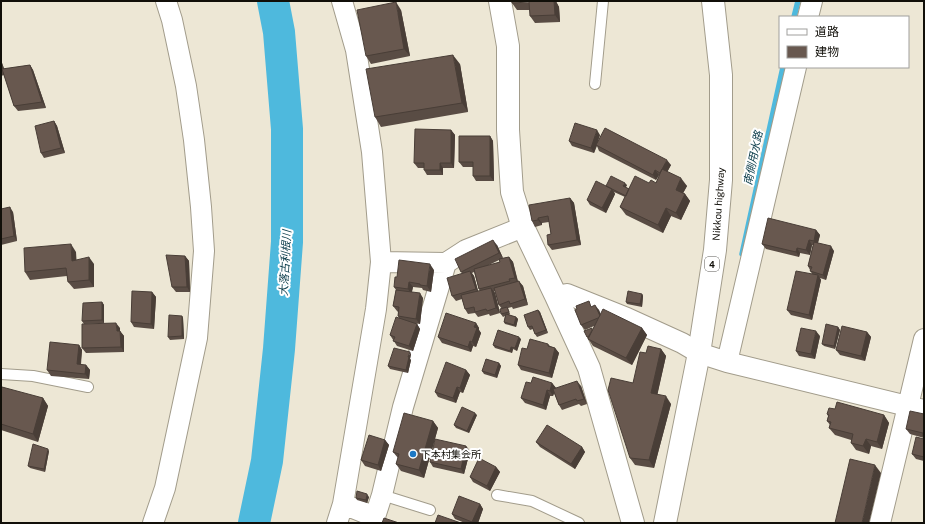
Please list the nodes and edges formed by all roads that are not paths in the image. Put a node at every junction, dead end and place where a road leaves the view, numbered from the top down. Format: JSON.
{"nodes":[{"id":1,"x":166,"y":1,"type":"edge"},
{"id":2,"x":342,"y":1,"type":"edge"},
{"id":3,"x":500,"y":1,"type":"edge"},
{"id":4,"x":603,"y":1,"type":"edge"},
{"id":5,"x":713,"y":1,"type":"edge"},
{"id":6,"x":812,"y":1,"type":"edge"},
{"id":7,"x":808,"y":16,"type":"edge"},
{"id":8,"x":796,"y":68,"type":"edge"},
{"id":9,"x":595,"y":84,"type":"dead end"},
{"id":10,"x":523,"y":226,"type":"junction"},
{"id":11,"x":381,"y":262,"type":"junction"},
{"id":12,"x":446,"y":263,"type":"junction"},
{"id":13,"x":556,"y":296,"type":"junction"},
{"id":14,"x":924,"y":339,"type":"edge"},
{"id":15,"x":699,"y":353,"type":"junction"},
{"id":16,"x":727,"y":362,"type":"junction"},
{"id":17,"x":1,"y":374,"type":"edge"},
{"id":18,"x":88,"y":387,"type":"dead end"},
{"id":19,"x":916,"y":408,"type":"edge"},
{"id":20,"x":382,"y":495,"type":"junction"},
{"id":21,"x":497,"y":495,"type":"dead end"},
{"id":22,"x":344,"y":504,"type":"junction"},
{"id":23,"x":430,"y":510,"type":"dead end"},
{"id":24,"x":374,"y":520,"type":"edge"},
{"id":25,"x":153,"y":523,"type":"edge"},
{"id":26,"x":337,"y":523,"type":"edge"},
{"id":27,"x":579,"y":523,"type":"edge"},
{"id":28,"x":633,"y":523,"type":"edge"},
{"id":29,"x":665,"y":523,"type":"edge"},
{"id":30,"x":880,"y":523,"type":"edge"}],
"edges":[{"from":1,"to":25,"type":"street"},
{"from":2,"to":11,"type":"street"},
{"from":3,"to":10,"type":"main road"},
{"from":4,"to":9,"type":"lane"},
{"from":5,"to":15,"type":"main road","name":"Nikkou highway","number":"4"},
{"from":6,"to":7,"type":"street"},
{"from":8,"to":16,"type":"street"},
{"from":10,"to":12,"type":"street"},
{"from":10,"to":13,"type":"main road"},
{"from":11,"to":12,"type":"street"},
{"from":11,"to":22,"type":"street"},
{"from":12,"to":20,"type":"street"},
{"from":13,"to":15,"type":"street"},
{"from":13,"to":28,"type":"main road"},
{"from":14,"to":19,"type":"street"},
{"from":15,"to":16,"type":"street"},
{"from":15,"to":29,"type":"main road","name":"Nikkou highway","number":"4"},
{"from":16,"to":19,"type":"street"},
{"from":17,"to":18,"type":"lane"},
{"from":19,"to":30,"type":"street"},
{"from":20,"to":23,"type":"lane"},
{"from":20,"to":24,"type":"street"},
{"from":21,"to":27,"type":"lane"},
{"from":22,"to":24,"type":"street"},
{"from":22,"to":26,"type":"street"}]}
